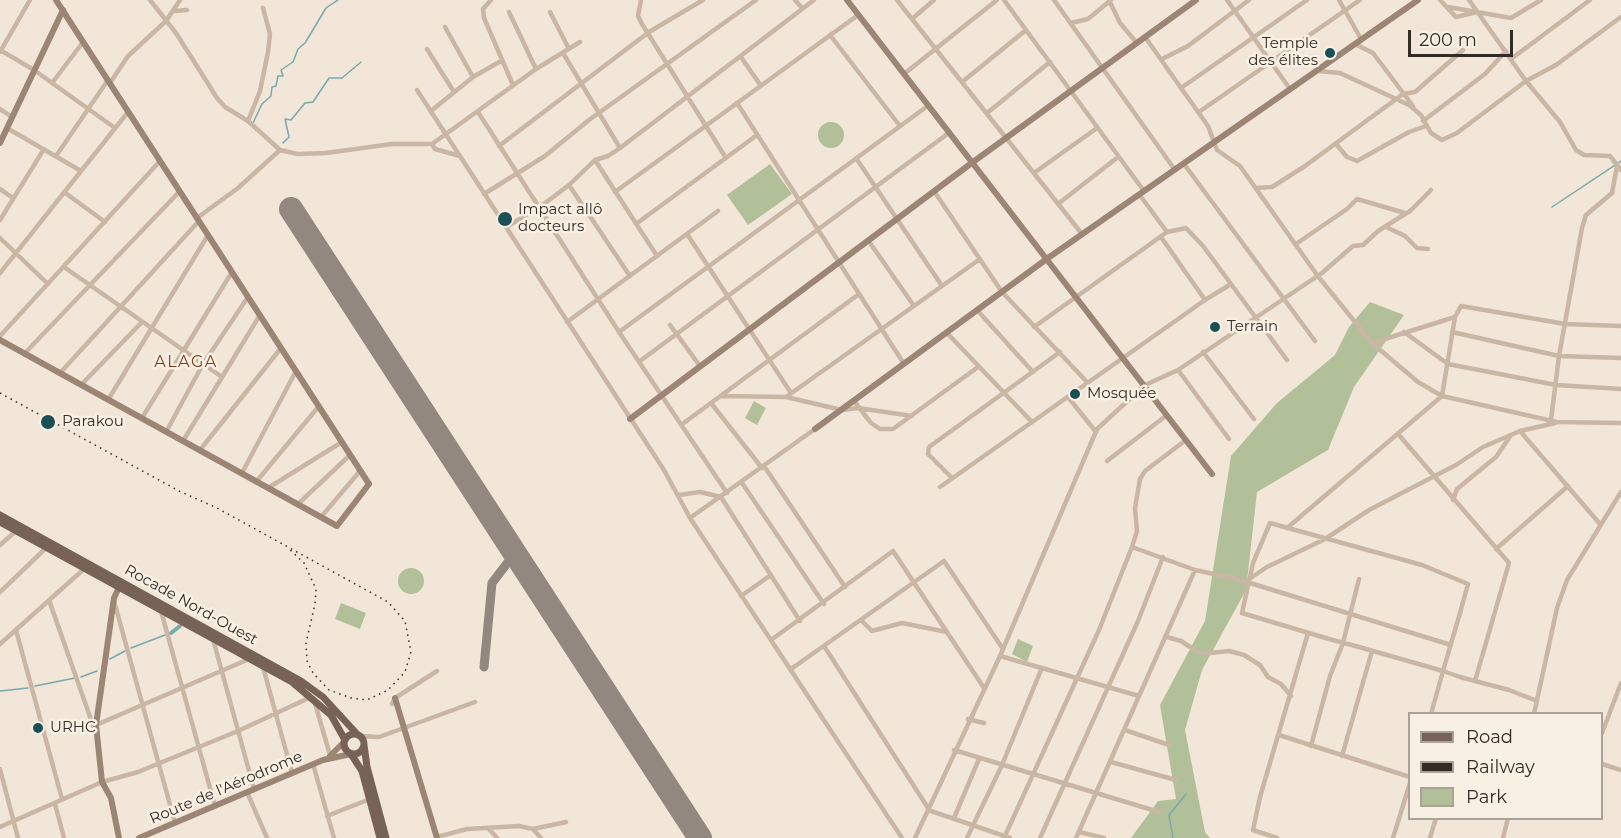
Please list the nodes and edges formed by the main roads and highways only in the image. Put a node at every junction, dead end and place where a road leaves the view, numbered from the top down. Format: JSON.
{"nodes":[{"id":1,"x":0,"y":515,"type":"edge"},
{"id":2,"x":0,"y":522,"type":"edge"},
{"id":3,"x":120,"y":585,"type":"junction"},
{"id":4,"x":359,"y":735,"type":"junction"},
{"id":5,"x":344,"y":741,"type":"junction"},
{"id":6,"x":363,"y":747,"type":"junction"},
{"id":7,"x":351,"y":754,"type":"junction"},
{"id":8,"x":380,"y":838,"type":"edge"},
{"id":9,"x":386,"y":838,"type":"edge"}],
"edges":[{"from":1,"to":3,"type":"main road","name":"Rocade Nord-Ouest"},
{"from":2,"to":3,"type":"main road","name":"Rocade Nord-Ouest"},
{"from":3,"to":4,"type":"main road","name":"Rocade Nord-Ouest"},
{"from":3,"to":5,"type":"main road","name":"Rocade Nord-Ouest"},
{"from":4,"to":5,"type":"main road"},
{"from":4,"to":6,"type":"main road"},
{"from":5,"to":7,"type":"main road"},
{"from":6,"to":7,"type":"main road"},
{"from":6,"to":9,"type":"main road"},
{"from":7,"to":8,"type":"main road"}]}
